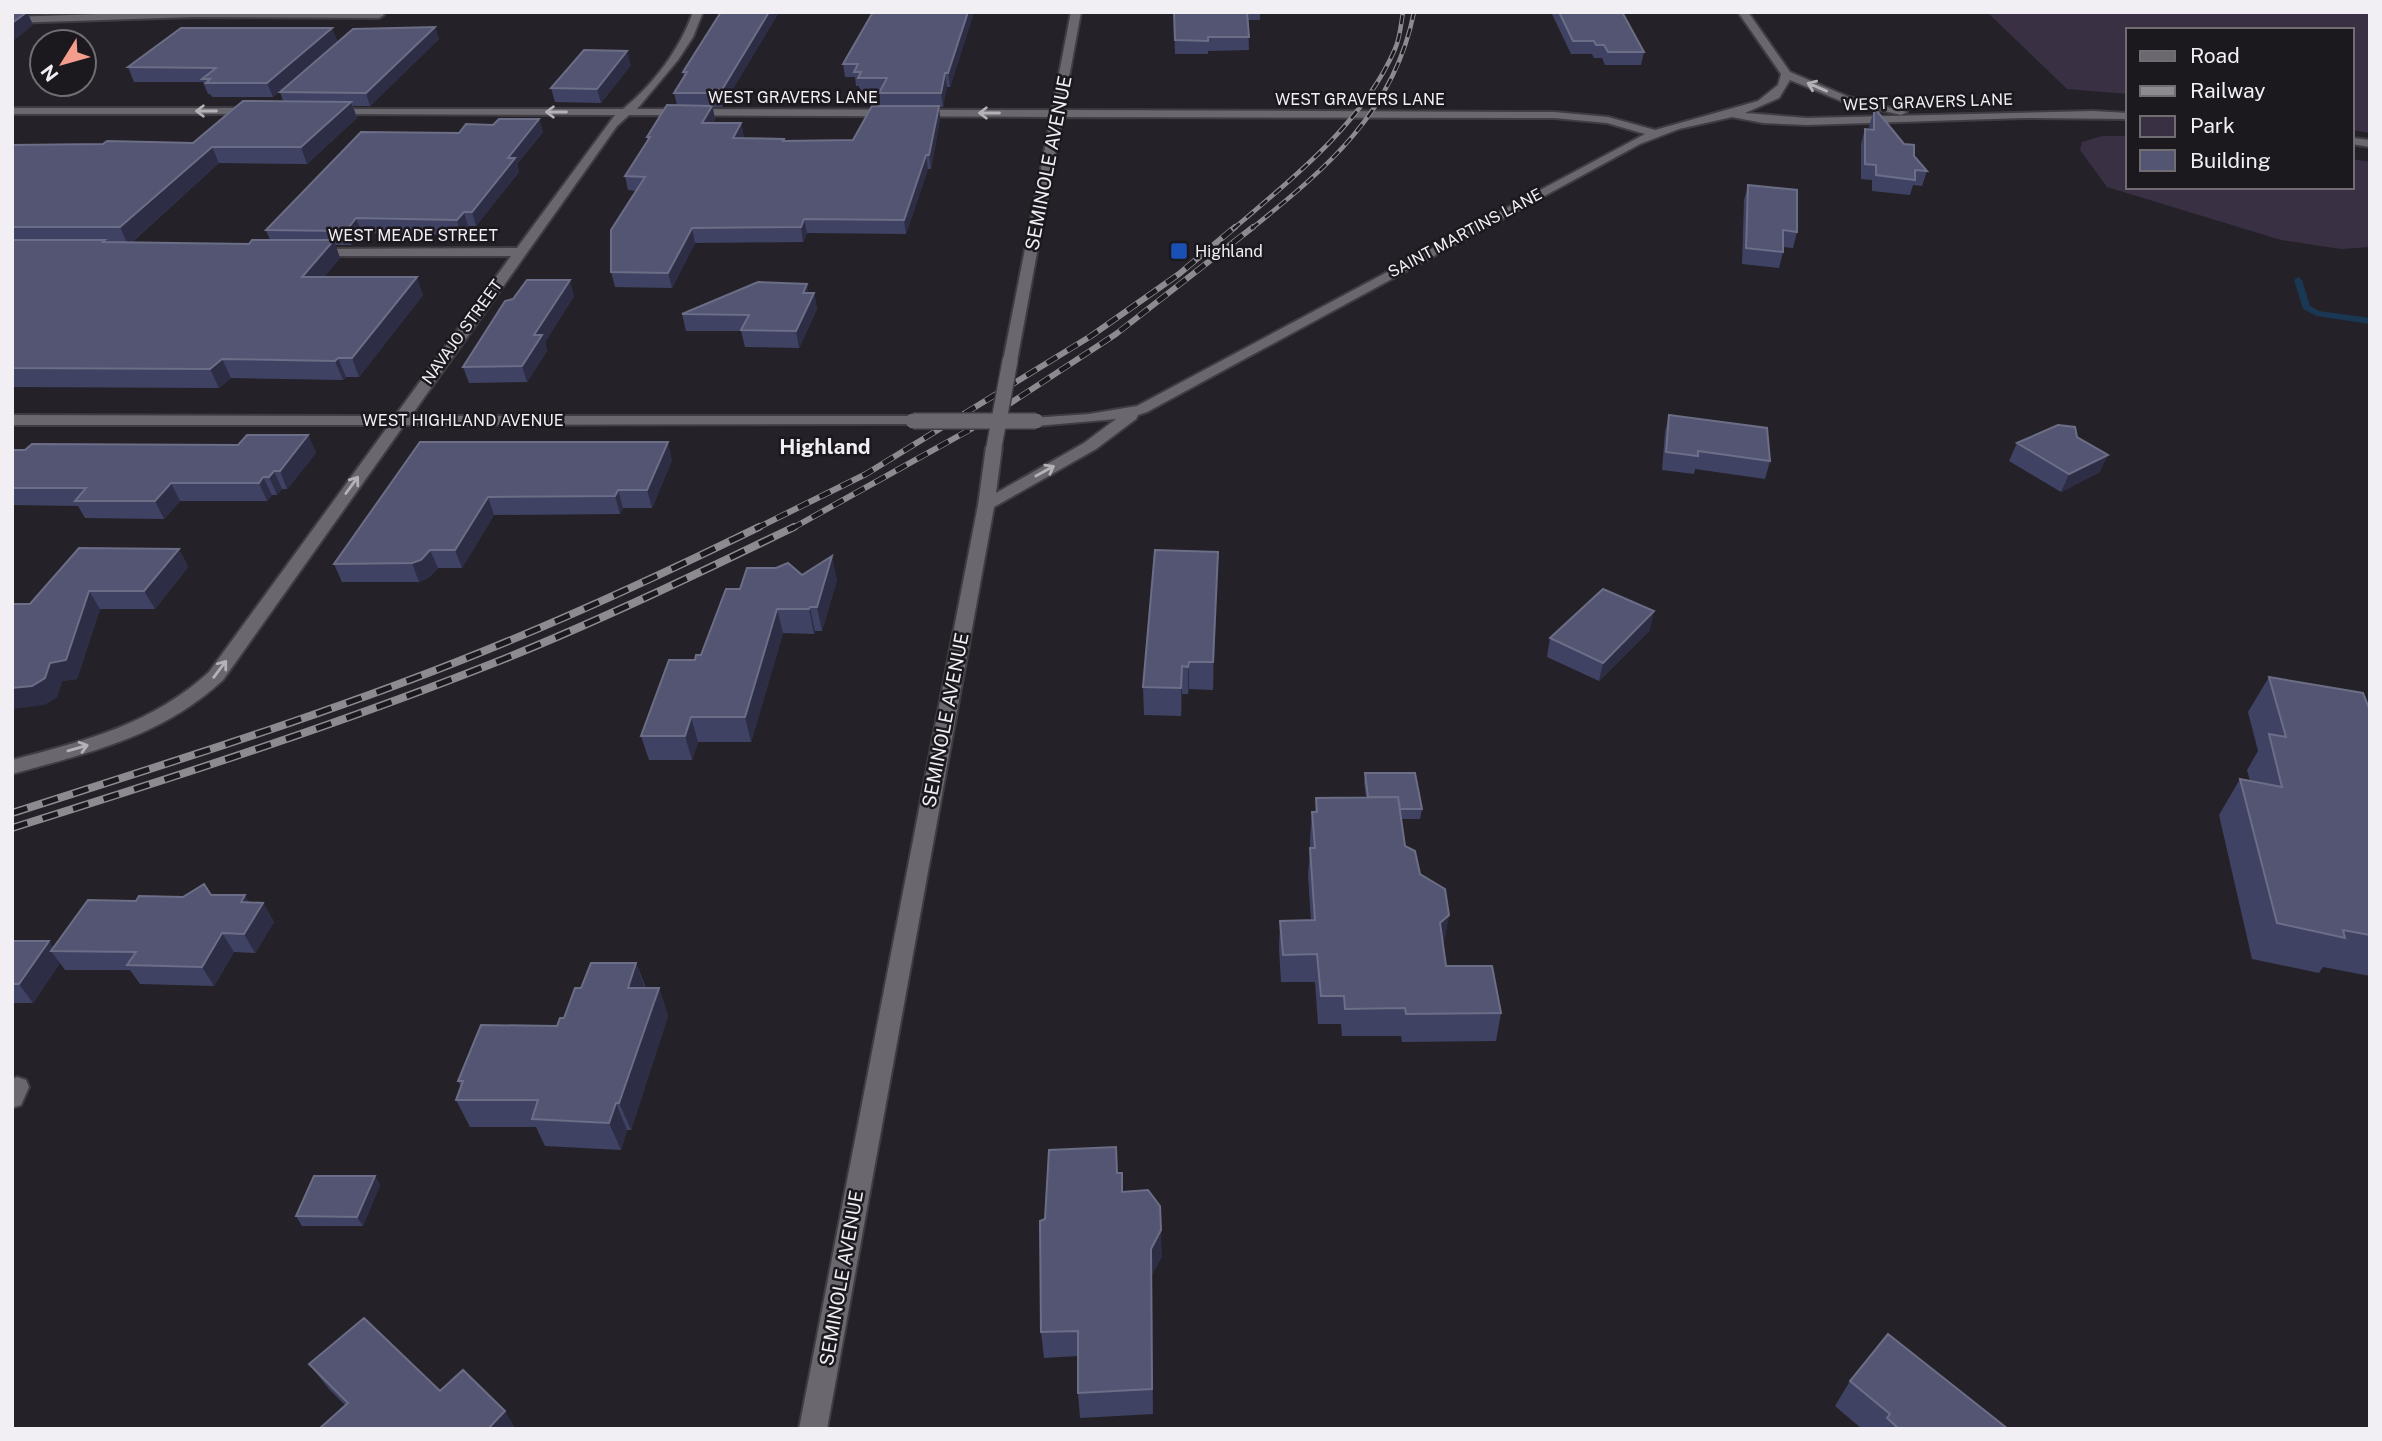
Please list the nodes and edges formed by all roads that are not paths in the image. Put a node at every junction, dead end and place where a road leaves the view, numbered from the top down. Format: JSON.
{"nodes":[{"id":1,"x":698,"y":12,"type":"edge"},
{"id":2,"x":1076,"y":12,"type":"edge"},
{"id":3,"x":1743,"y":12,"type":"edge"},
{"id":4,"x":380,"y":14,"type":"edge"},
{"id":5,"x":12,"y":20,"type":"edge"},
{"id":6,"x":368,"y":24,"type":"dead end"},
{"id":7,"x":1786,"y":74,"type":"junction"},
{"id":8,"x":268,"y":110,"type":"edge"},
{"id":9,"x":12,"y":111,"type":"edge"},
{"id":10,"x":309,"y":111,"type":"edge"},
{"id":11,"x":624,"y":112,"type":"junction"},
{"id":12,"x":1058,"y":113,"type":"junction"},
{"id":13,"x":1730,"y":113,"type":"junction"},
{"id":14,"x":2126,"y":116,"type":"edge"},
{"id":15,"x":1954,"y":118,"type":"junction"},
{"id":16,"x":1655,"y":133,"type":"junction"},
{"id":17,"x":296,"y":252,"type":"edge"},
{"id":18,"x":520,"y":252,"type":"junction"},
{"id":19,"x":1142,"y":409,"type":"junction"},
{"id":20,"x":12,"y":419,"type":"edge"},
{"id":21,"x":398,"y":419,"type":"junction"},
{"id":22,"x":913,"y":421,"type":"joint"},
{"id":23,"x":999,"y":422,"type":"junction"},
{"id":24,"x":986,"y":505,"type":"junction"},
{"id":25,"x":12,"y":767,"type":"edge"},
{"id":26,"x":813,"y":1429,"type":"edge"}],
"edges":[{"from":1,"to":11,"type":"street","name":"NAVAJO STREET"},
{"from":2,"to":12,"type":"street","name":"SEMINOLE AVENUE"},
{"from":3,"to":7,"type":"street"},
{"from":4,"to":5,"type":"street"},
{"from":4,"to":6,"type":"street"},
{"from":7,"to":13,"type":"street","name":"SAINT MARTINS LANE"},
{"from":15,"to":7,"type":"street","one_way":true},
{"from":8,"to":9,"type":"street","one_way":true},
{"from":11,"to":10,"type":"street","name":"WEST GRAVERS LANE","one_way":true},
{"from":12,"to":11,"type":"street","name":"WEST GRAVERS LANE","one_way":true},
{"from":11,"to":18,"type":"street","name":"NAVAJO STREET"},
{"from":12,"to":16,"type":"street","name":"WEST GRAVERS LANE"},
{"from":12,"to":23,"type":"street","name":"SEMINOLE AVENUE","bridge":true},
{"from":13,"to":15,"type":"street","name":"WEST GRAVERS LANE"},
{"from":13,"to":16,"type":"street","name":"SAINT MARTINS LANE"},
{"from":14,"to":15,"type":"street","name":"WEST GRAVERS LANE"},
{"from":16,"to":19,"type":"street","name":"SAINT MARTINS LANE"},
{"from":17,"to":18,"type":"street","name":"WEST MEADE STREET"},
{"from":18,"to":21,"type":"street","name":"NAVAJO STREET"},
{"from":19,"to":23,"type":"street","name":"SAINT MARTINS LANE","bridge":true},
{"from":24,"to":19,"type":"street","name":"SAINT MARTINS LANE","one_way":true},
{"from":20,"to":21,"type":"street","name":"WEST HIGHLAND AVENUE"},
{"from":21,"to":22,"type":"street","name":"WEST HIGHLAND AVENUE"},
{"from":25,"to":21,"type":"street","name":"NAVAJO STREET","one_way":true},
{"from":22,"to":23,"type":"street","name":"SAINT MARTINS LANE","bridge":true},
{"from":23,"to":24,"type":"street","name":"SEMINOLE AVENUE","bridge":true},
{"from":24,"to":26,"type":"street","name":"SEMINOLE AVENUE"}]}
